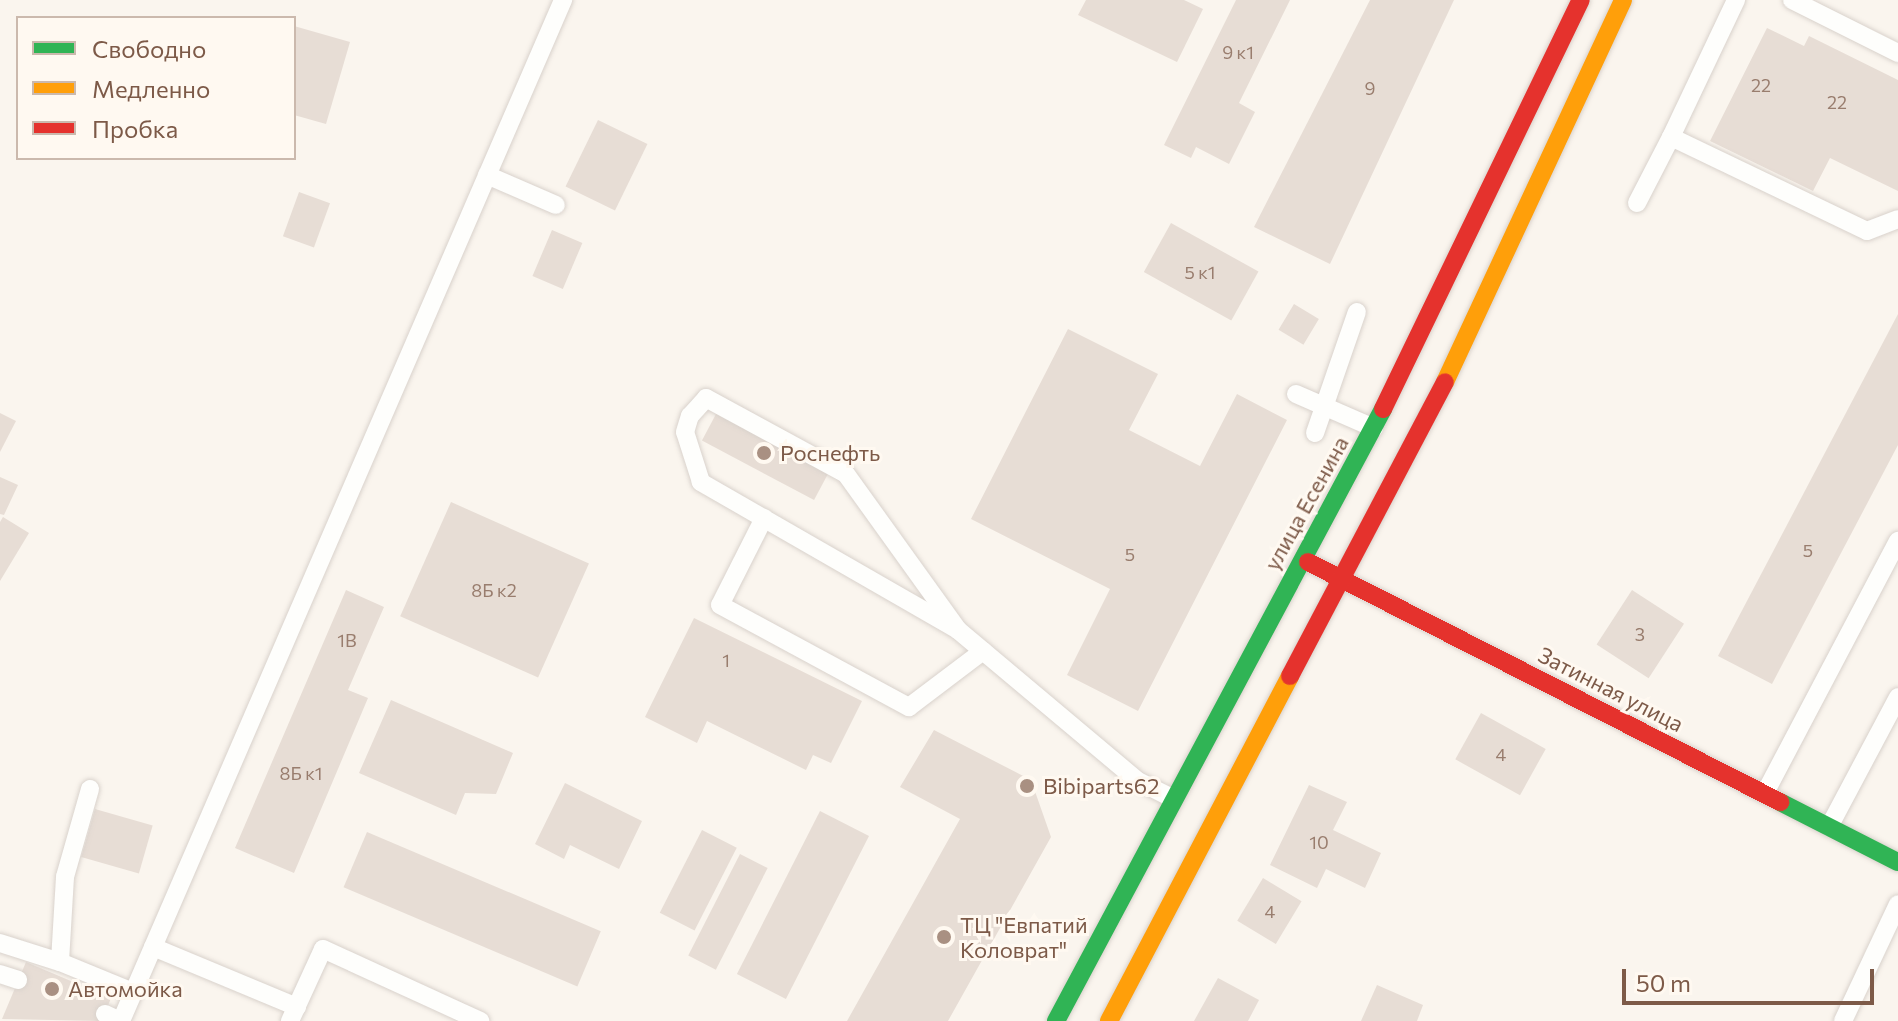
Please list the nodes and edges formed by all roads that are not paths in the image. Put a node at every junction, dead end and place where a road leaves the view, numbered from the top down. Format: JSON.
{"nodes":[{"id":1,"x":563,"y":0,"type":"edge"},
{"id":2,"x":1581,"y":0,"type":"edge"},
{"id":3,"x":1623,"y":0,"type":"edge"},
{"id":4,"x":1736,"y":0,"type":"edge"},
{"id":5,"x":1792,"y":0,"type":"edge"},
{"id":6,"x":1898,"y":53,"type":"edge"},
{"id":7,"x":1671,"y":137,"type":"junction"},
{"id":8,"x":487,"y":175,"type":"junction"},
{"id":9,"x":1637,"y":203,"type":"dead end"},
{"id":10,"x":556,"y":205,"type":"dead end"},
{"id":11,"x":1898,"y":219,"type":"edge"},
{"id":12,"x":1357,"y":312,"type":"dead end"},
{"id":13,"x":1296,"y":394,"type":"dead end"},
{"id":14,"x":1327,"y":409,"type":"junction"},
{"id":15,"x":1374,"y":428,"type":"junction"},
{"id":16,"x":1315,"y":433,"type":"dead end"},
{"id":17,"x":764,"y":518,"type":"junction"},
{"id":18,"x":1898,"y":541,"type":"edge"},
{"id":19,"x":1302,"y":559,"type":"junction"},
{"id":20,"x":1338,"y":578,"type":"junction"},
{"id":21,"x":958,"y":630,"type":"junction"},
{"id":22,"x":983,"y":651,"type":"junction"},
{"id":23,"x":1898,"y":697,"type":"edge"},
{"id":24,"x":90,"y":789,"type":"dead end"},
{"id":25,"x":1765,"y":793,"type":"junction"},
{"id":26,"x":1174,"y":799,"type":"junction"},
{"id":27,"x":1829,"y":827,"type":"junction"},
{"id":28,"x":1898,"y":862,"type":"edge"},
{"id":29,"x":1898,"y":904,"type":"edge"},
{"id":30,"x":0,"y":943,"type":"edge"},
{"id":31,"x":153,"y":947,"type":"junction"},
{"id":32,"x":60,"y":962,"type":"junction"},
{"id":33,"x":133,"y":992,"type":"junction"},
{"id":34,"x":293,"y":1014,"type":"edge"},
{"id":35,"x":115,"y":1019,"type":"edge"},
{"id":36,"x":480,"y":1021,"type":"edge"},
{"id":37,"x":1056,"y":1021,"type":"edge"},
{"id":38,"x":1109,"y":1021,"type":"edge"},
{"id":39,"x":1843,"y":1021,"type":"edge"}],
"edges":[{"from":1,"to":8,"type":"lane"},
{"from":2,"to":15,"type":"main road","name":"улица Есенина"},
{"from":3,"to":20,"type":"main road"},
{"from":4,"to":7,"type":"lane"},
{"from":5,"to":6,"type":"lane"},
{"from":7,"to":9,"type":"lane"},
{"from":7,"to":11,"type":"lane"},
{"from":8,"to":10,"type":"lane"},
{"from":8,"to":31,"type":"lane"},
{"from":12,"to":14,"type":"lane"},
{"from":13,"to":14,"type":"lane"},
{"from":14,"to":15,"type":"lane"},
{"from":14,"to":16,"type":"lane"},
{"from":15,"to":19,"type":"main road","name":"улица Есенина"},
{"from":17,"to":21,"type":"lane"},
{"from":17,"to":21,"type":"lane"},
{"from":17,"to":22,"type":"lane"},
{"from":18,"to":25,"type":"lane"},
{"from":19,"to":20,"type":"main road","name":"Затинная улица"},
{"from":19,"to":26,"type":"main road","name":"улица Есенина"},
{"from":20,"to":25,"type":"main road","name":"Затинная улица"},
{"from":20,"to":38,"type":"main road"},
{"from":21,"to":22,"type":"lane"},
{"from":22,"to":26,"type":"lane"},
{"from":23,"to":27,"type":"lane"},
{"from":24,"to":32,"type":"lane"},
{"from":25,"to":27,"type":"main road","name":"Затинная улица"},
{"from":26,"to":37,"type":"main road","name":"улица Есенина"},
{"from":27,"to":28,"type":"main road","name":"Затинная улица"},
{"from":29,"to":39,"type":"lane"},
{"from":30,"to":32,"type":"lane"},
{"from":31,"to":33,"type":"lane"},
{"from":31,"to":34,"type":"lane"},
{"from":32,"to":33,"type":"lane"},
{"from":33,"to":35,"type":"lane"},
{"from":34,"to":36,"type":"lane"}]}
